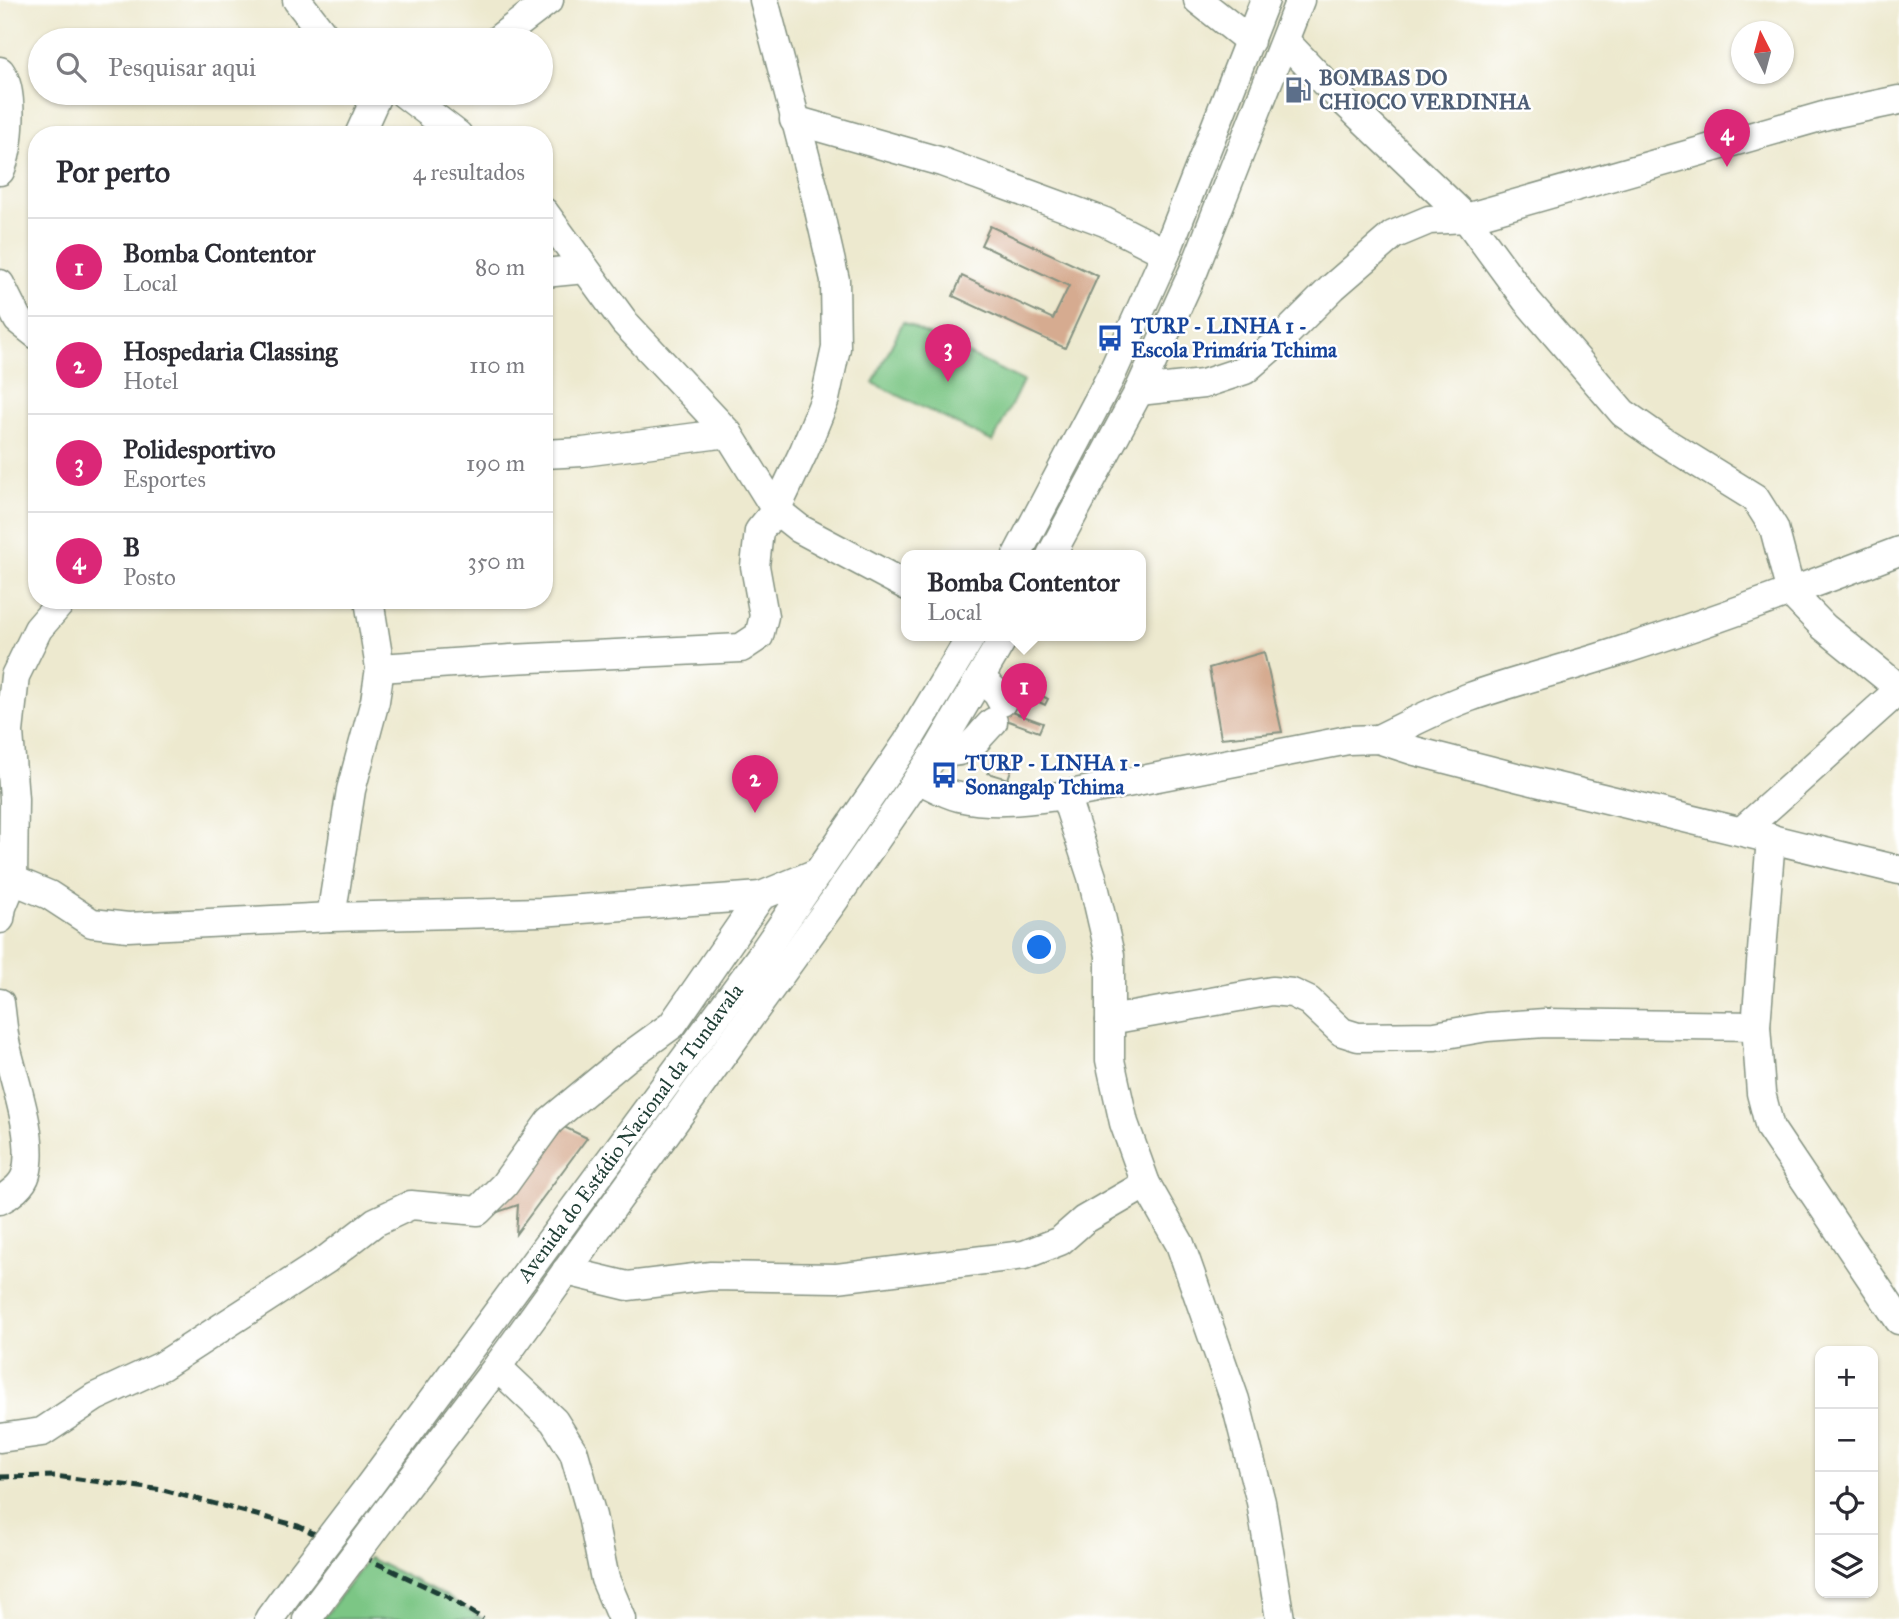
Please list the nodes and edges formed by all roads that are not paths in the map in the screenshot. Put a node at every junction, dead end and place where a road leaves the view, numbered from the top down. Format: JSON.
{"nodes":[{"id":1,"x":297,"y":0,"type":"edge"},
{"id":2,"x":549,"y":0,"type":"edge"},
{"id":3,"x":764,"y":0,"type":"edge"},
{"id":4,"x":1198,"y":0,"type":"edge"},
{"id":5,"x":1265,"y":0,"type":"edge"},
{"id":6,"x":1300,"y":0,"type":"edge"},
{"id":7,"x":319,"y":28,"type":"edge"},
{"id":8,"x":513,"y":28,"type":"edge"},
{"id":9,"x":1250,"y":41,"type":"junction"},
{"id":10,"x":1285,"y":41,"type":"junction"},
{"id":11,"x":0,"y":71,"type":"edge"},
{"id":12,"x":1899,"y":100,"type":"edge"},
{"id":13,"x":373,"y":105,"type":"edge"},
{"id":14,"x":425,"y":105,"type":"edge"},
{"id":15,"x":794,"y":120,"type":"junction"},
{"id":16,"x":363,"y":126,"type":"edge"},
{"id":17,"x":448,"y":126,"type":"edge"},
{"id":18,"x":0,"y":171,"type":"edge"},
{"id":19,"x":1466,"y":218,"type":"junction"},
{"id":20,"x":553,"y":225,"type":"edge"},
{"id":21,"x":1166,"y":253,"type":"junction"},
{"id":22,"x":585,"y":269,"type":"junction"},
{"id":23,"x":553,"y":272,"type":"edge"},
{"id":24,"x":0,"y":284,"type":"edge"},
{"id":25,"x":28,"y":328,"type":"edge"},
{"id":26,"x":1139,"y":391,"type":"junction"},
{"id":27,"x":728,"y":433,"type":"junction"},
{"id":28,"x":553,"y":454,"type":"edge"},
{"id":29,"x":776,"y":510,"type":"junction"},
{"id":30,"x":1020,"y":550,"type":"edge"},
{"id":31,"x":1054,"y":550,"type":"edge"},
{"id":32,"x":1899,"y":551,"type":"edge"},
{"id":33,"x":901,"y":583,"type":"edge"},
{"id":34,"x":1791,"y":593,"type":"junction"},
{"id":35,"x":55,"y":609,"type":"edge"},
{"id":36,"x":370,"y":609,"type":"edge"},
{"id":37,"x":968,"y":641,"type":"edge"},
{"id":38,"x":1002,"y":641,"type":"edge"},
{"id":39,"x":380,"y":668,"type":"junction"},
{"id":40,"x":980,"y":678,"type":"junction"},
{"id":41,"x":1899,"y":689,"type":"edge"},
{"id":42,"x":1378,"y":739,"type":"junction"},
{"id":43,"x":937,"y":751,"type":"junction"},
{"id":44,"x":918,"y":779,"type":"junction"},
{"id":45,"x":1065,"y":795,"type":"junction"},
{"id":46,"x":1742,"y":831,"type":"junction"},
{"id":47,"x":1771,"y":838,"type":"junction"},
{"id":48,"x":1899,"y":870,"type":"edge"},
{"id":49,"x":820,"y":872,"type":"junction"},
{"id":50,"x":6,"y":876,"type":"edge"},
{"id":51,"x":761,"y":896,"type":"junction"},
{"id":52,"x":331,"y":917,"type":"junction"},
{"id":53,"x":0,"y":919,"type":"edge"},
{"id":54,"x":0,"y":1003,"type":"edge"},
{"id":55,"x":1110,"y":1020,"type":"junction"},
{"id":56,"x":1756,"y":1026,"type":"junction"},
{"id":57,"x":1146,"y":1184,"type":"junction"},
{"id":58,"x":0,"y":1200,"type":"edge"},
{"id":59,"x":566,"y":1271,"type":"junction"},
{"id":60,"x":1899,"y":1320,"type":"edge"},
{"id":61,"x":497,"y":1367,"type":"junction"},
{"id":62,"x":0,"y":1438,"type":"edge"},
{"id":63,"x":314,"y":1610,"type":"edge"},
{"id":64,"x":268,"y":1619,"type":"edge"},
{"id":65,"x":622,"y":1619,"type":"edge"},
{"id":66,"x":1280,"y":1619,"type":"edge"}],
"edges":[{"from":1,"to":7,"type":"street"},
{"from":2,"to":8,"type":"street"},
{"from":3,"to":15,"type":"street"},
{"from":4,"to":9,"type":"street"},
{"from":5,"to":9,"type":"street"},
{"from":6,"to":10,"type":"street"},
{"from":9,"to":21,"type":"street"},
{"from":10,"to":19,"type":"street"},
{"from":10,"to":26,"type":"street"},
{"from":11,"to":18,"type":"street"},
{"from":12,"to":19,"type":"street"},
{"from":13,"to":16,"type":"street"},
{"from":14,"to":17,"type":"street"},
{"from":15,"to":21,"type":"street"},
{"from":15,"to":29,"type":"street"},
{"from":19,"to":26,"type":"street"},
{"from":19,"to":34,"type":"street"},
{"from":20,"to":22,"type":"street"},
{"from":21,"to":30,"type":"street"},
{"from":22,"to":23,"type":"street"},
{"from":22,"to":27,"type":"street"},
{"from":24,"to":25,"type":"street"},
{"from":26,"to":31,"type":"street"},
{"from":27,"to":28,"type":"street"},
{"from":27,"to":29,"type":"street"},
{"from":29,"to":33,"type":"street"},
{"from":29,"to":39,"type":"street"},
{"from":32,"to":34,"type":"street"},
{"from":34,"to":41,"type":"street"},
{"from":34,"to":42,"type":"street"},
{"from":35,"to":50,"type":"street"},
{"from":36,"to":39,"type":"street"},
{"from":37,"to":49,"type":"street","name":"Avenida do Estádio Nacional da Tundavala"},
{"from":38,"to":40,"type":"street","name":"Avenida do Estádio Nacional da Tundavala"},
{"from":39,"to":52,"type":"street"},
{"from":40,"to":43,"type":"street","name":"Avenida do Estádio Nacional da Tundavala"},
{"from":40,"to":43,"type":"street"},
{"from":41,"to":46,"type":"street"},
{"from":42,"to":45,"type":"street"},
{"from":42,"to":46,"type":"street"},
{"from":43,"to":44,"type":"street","name":"Avenida do Estádio Nacional da Tundavala"},
{"from":44,"to":45,"type":"street"},
{"from":44,"to":59,"type":"street","name":"Avenida do Estádio Nacional da Tundavala"},
{"from":45,"to":55,"type":"street"},
{"from":46,"to":47,"type":"street"},
{"from":47,"to":48,"type":"street"},
{"from":47,"to":56,"type":"street"},
{"from":49,"to":51,"type":"street"},
{"from":49,"to":64,"type":"street","name":"Avenida do Estádio Nacional da Tundavala","bridge":true},
{"from":50,"to":52,"type":"street"},
{"from":50,"to":53,"type":"street"},
{"from":51,"to":52,"type":"street"},
{"from":51,"to":62,"type":"street"},
{"from":54,"to":58,"type":"street"},
{"from":55,"to":56,"type":"street"},
{"from":55,"to":57,"type":"street"},
{"from":56,"to":60,"type":"street"},
{"from":57,"to":59,"type":"street"},
{"from":57,"to":66,"type":"street"},
{"from":59,"to":61,"type":"street","name":"Avenida do Estádio Nacional da Tundavala"},
{"from":61,"to":63,"type":"street","name":"Avenida do Estádio Nacional da Tundavala","bridge":true},
{"from":61,"to":65,"type":"street"}]}
